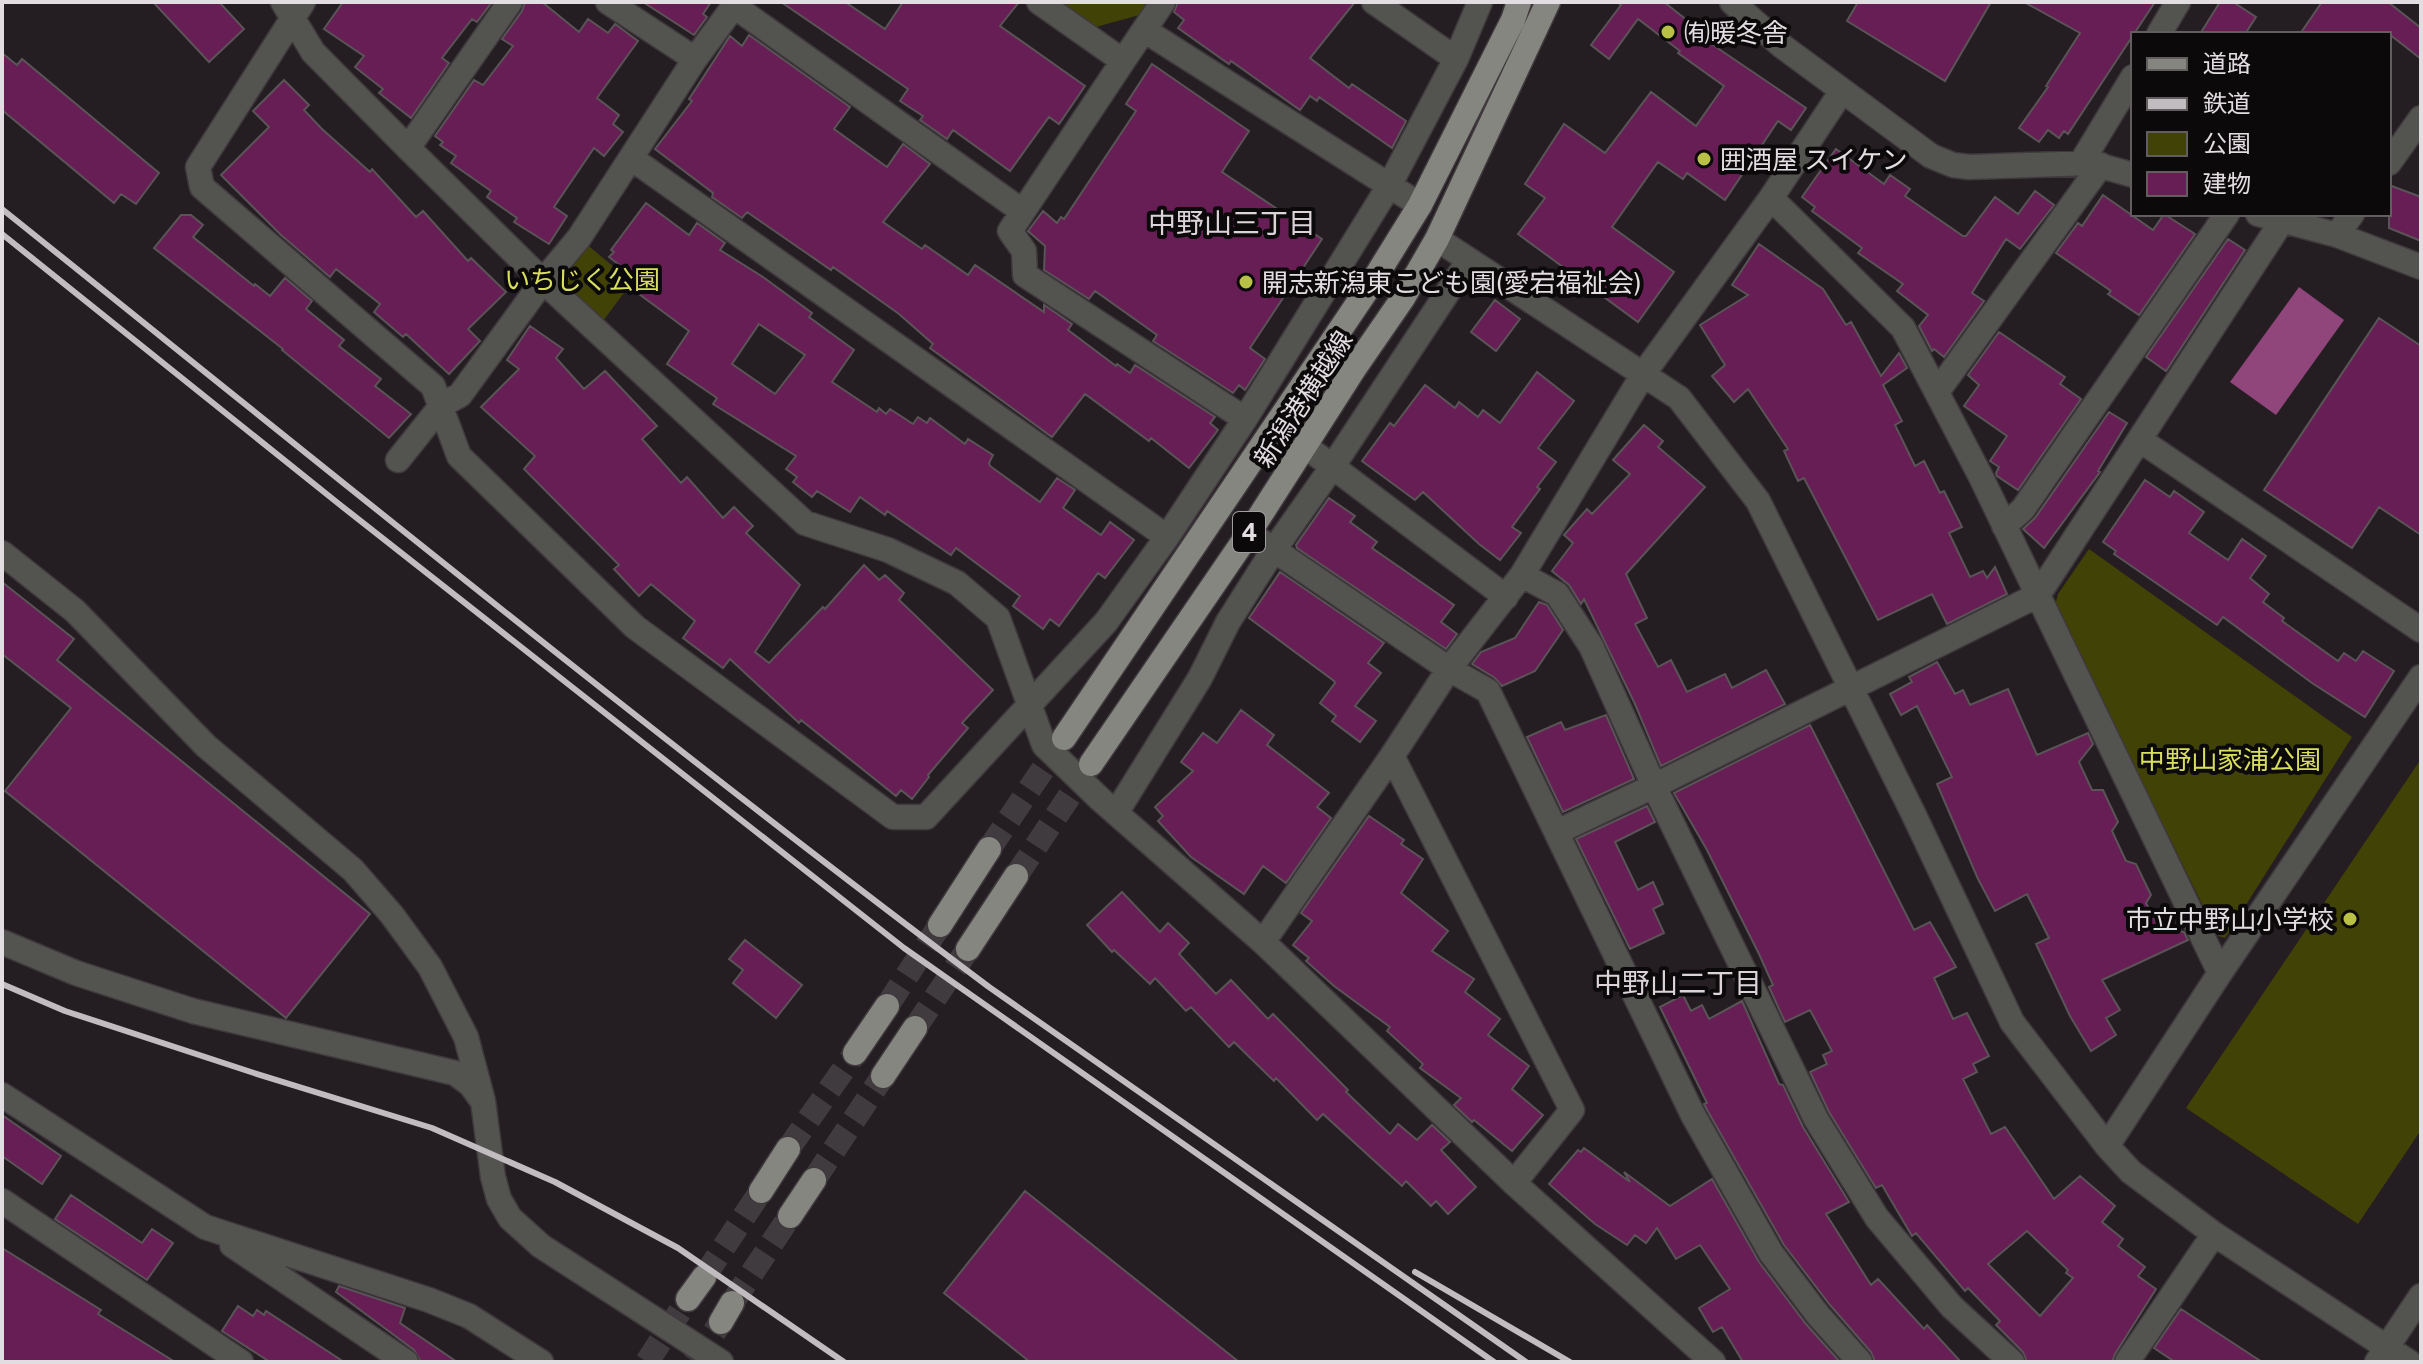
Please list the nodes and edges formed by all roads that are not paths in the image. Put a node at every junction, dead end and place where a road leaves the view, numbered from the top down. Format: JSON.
{"nodes":[{"id":1,"x":510,"y":2,"type":"edge"},
{"id":2,"x":608,"y":2,"type":"edge"},
{"id":3,"x":1039,"y":2,"type":"edge"},
{"id":4,"x":1163,"y":2,"type":"edge"},
{"id":5,"x":1374,"y":2,"type":"edge"},
{"id":6,"x":1480,"y":2,"type":"edge"},
{"id":7,"x":1519,"y":2,"type":"edge"},
{"id":8,"x":1548,"y":2,"type":"edge"},
{"id":9,"x":1732,"y":2,"type":"edge"},
{"id":10,"x":2178,"y":2,"type":"edge"},
{"id":11,"x":736,"y":4,"type":"edge"},
{"id":12,"x":293,"y":7,"type":"edge"},
{"id":13,"x":1144,"y":30,"type":"junction"},
{"id":14,"x":2160,"y":32,"type":"edge"},
{"id":15,"x":695,"y":59,"type":"junction"},
{"id":16,"x":1456,"y":59,"type":"junction"},
{"id":17,"x":1123,"y":61,"type":"junction"},
{"id":18,"x":2131,"y":81,"type":"edge"},
{"id":19,"x":1842,"y":91,"type":"junction"},
{"id":20,"x":2421,"y":118,"type":"edge"},
{"id":21,"x":408,"y":148,"type":"junction"},
{"id":22,"x":631,"y":158,"type":"junction"},
{"id":23,"x":2391,"y":160,"type":"edge"},
{"id":24,"x":2091,"y":164,"type":"junction"},
{"id":25,"x":2131,"y":174,"type":"edge"},
{"id":26,"x":1389,"y":186,"type":"junction"},
{"id":27,"x":1771,"y":198,"type":"junction"},
{"id":28,"x":1420,"y":205,"type":"junction"},
{"id":29,"x":1022,"y":211,"type":"junction"},
{"id":30,"x":2226,"y":216,"type":"edge"},
{"id":31,"x":2265,"y":216,"type":"edge"},
{"id":32,"x":2351,"y":216,"type":"edge"},
{"id":33,"x":2282,"y":221,"type":"junction"},
{"id":34,"x":2337,"y":235,"type":"junction"},
{"id":35,"x":1437,"y":239,"type":"junction"},
{"id":36,"x":1469,"y":260,"type":"junction"},
{"id":37,"x":2421,"y":267,"type":"edge"},
{"id":38,"x":543,"y":281,"type":"junction"},
{"id":39,"x":1644,"y":373,"type":"junction"},
{"id":40,"x":1937,"y":392,"type":"junction"},
{"id":41,"x":442,"y":405,"type":"junction"},
{"id":42,"x":1245,"y":419,"type":"junction"},
{"id":43,"x":2140,"y":440,"type":"junction"},
{"id":44,"x":1305,"y":446,"type":"junction"},
{"id":45,"x":398,"y":460,"type":"dead end"},
{"id":46,"x":1333,"y":466,"type":"junction"},
{"id":47,"x":2004,"y":526,"type":"junction"},
{"id":48,"x":1249,"y":533,"type":"junction"},
{"id":49,"x":1167,"y":537,"type":"junction"},
{"id":50,"x":1273,"y":551,"type":"junction"},
{"id":51,"x":2,"y":553,"type":"edge"},
{"id":52,"x":1522,"y":575,"type":"junction"},
{"id":53,"x":2038,"y":595,"type":"junction"},
{"id":54,"x":1506,"y":597,"type":"junction"},
{"id":55,"x":2421,"y":630,"type":"edge"},
{"id":56,"x":1449,"y":669,"type":"junction"},
{"id":57,"x":2421,"y":677,"type":"edge"},
{"id":58,"x":1853,"y":688,"type":"junction"},
{"id":59,"x":1029,"y":704,"type":"junction"},
{"id":60,"x":1064,"y":738,"type":"tunnel mouth"},
{"id":61,"x":1392,"y":756,"type":"junction"},
{"id":62,"x":1091,"y":764,"type":"tunnel mouth"},
{"id":63,"x":1654,"y":786,"type":"junction"},
{"id":64,"x":1116,"y":813,"type":"junction"},
{"id":65,"x":1557,"y":832,"type":"junction"},
{"id":66,"x":989,"y":849,"type":"tunnel mouth"},
{"id":67,"x":1016,"y":876,"type":"tunnel mouth"},
{"id":68,"x":940,"y":925,"type":"tunnel mouth"},
{"id":69,"x":2,"y":942,"type":"edge"},
{"id":70,"x":1263,"y":942,"type":"junction"},
{"id":71,"x":968,"y":949,"type":"tunnel mouth"},
{"id":72,"x":2220,"y":973,"type":"junction"},
{"id":73,"x":887,"y":1006,"type":"tunnel mouth"},
{"id":74,"x":915,"y":1028,"type":"tunnel mouth"},
{"id":75,"x":855,"y":1053,"type":"tunnel mouth"},
{"id":76,"x":883,"y":1076,"type":"tunnel mouth"},
{"id":77,"x":2,"y":1095,"type":"edge"},
{"id":78,"x":483,"y":1101,"type":"junction"},
{"id":79,"x":2107,"y":1146,"type":"junction"},
{"id":80,"x":788,"y":1149,"type":"tunnel mouth"},
{"id":81,"x":814,"y":1180,"type":"tunnel mouth"},
{"id":82,"x":1514,"y":1183,"type":"junction"},
{"id":83,"x":761,"y":1191,"type":"tunnel mouth"},
{"id":84,"x":2,"y":1201,"type":"edge"},
{"id":85,"x":790,"y":1216,"type":"tunnel mouth"},
{"id":86,"x":205,"y":1227,"type":"junction"},
{"id":87,"x":2214,"y":1234,"type":"junction"},
{"id":88,"x":704,"y":1277,"type":"tunnel mouth"},
{"id":89,"x":2421,"y":1296,"type":"edge"},
{"id":90,"x":688,"y":1299,"type":"tunnel mouth"},
{"id":91,"x":2381,"y":1354,"type":"edge"},
{"id":92,"x":241,"y":1362,"type":"edge"},
{"id":93,"x":406,"y":1362,"type":"edge"},
{"id":94,"x":541,"y":1362,"type":"edge"},
{"id":95,"x":721,"y":1362,"type":"edge"},
{"id":96,"x":1713,"y":1362,"type":"edge"},
{"id":97,"x":1860,"y":1362,"type":"edge"},
{"id":98,"x":2012,"y":1362,"type":"edge"},
{"id":99,"x":2127,"y":1362,"type":"edge"},
{"id":100,"x":2409,"y":1362,"type":"edge"}],
"edges":[{"from":1,"to":21,"type":"street"},
{"from":2,"to":15,"type":"street"},
{"from":3,"to":17,"type":"street"},
{"from":4,"to":13,"type":"street"},
{"from":5,"to":16,"type":"street"},
{"from":6,"to":16,"type":"street"},
{"from":7,"to":28,"type":"main road","name":"新潟港横越線","number":"4"},
{"from":8,"to":35,"type":"main road","name":"新潟港横越線","number":"4"},
{"from":9,"to":19,"type":"street"},
{"from":10,"to":14,"type":"street"},
{"from":11,"to":15,"type":"street"},
{"from":11,"to":29,"type":"street"},
{"from":12,"to":21,"type":"street"},
{"from":12,"to":41,"type":"street"},
{"from":13,"to":17,"type":"street"},
{"from":13,"to":26,"type":"street"},
{"from":15,"to":22,"type":"street"},
{"from":16,"to":26,"type":"street"},
{"from":17,"to":29,"type":"street"},
{"from":18,"to":24,"type":"street"},
{"from":19,"to":24,"type":"street"},
{"from":19,"to":27,"type":"street"},
{"from":20,"to":23,"type":"street"},
{"from":21,"to":38,"type":"street"},
{"from":22,"to":38,"type":"street"},
{"from":22,"to":49,"type":"street"},
{"from":24,"to":25,"type":"street"},
{"from":24,"to":40,"type":"street"},
{"from":26,"to":28,"type":"street"},
{"from":26,"to":42,"type":"street"},
{"from":27,"to":39,"type":"street"},
{"from":27,"to":40,"type":"street"},
{"from":28,"to":60,"type":"main road","name":"新潟港横越線","number":"4"},
{"from":29,"to":42,"type":"street"},
{"from":30,"to":47,"type":"street"},
{"from":31,"to":33,"type":"street"},
{"from":32,"to":34,"type":"street"},
{"from":33,"to":34,"type":"street"},
{"from":33,"to":43,"type":"street"},
{"from":34,"to":37,"type":"street"},
{"from":35,"to":36,"type":"street"},
{"from":35,"to":44,"type":"main road","name":"新潟港横越線","number":"4"},
{"from":36,"to":39,"type":"street"},
{"from":36,"to":46,"type":"street"},
{"from":38,"to":41,"type":"street"},
{"from":38,"to":59,"type":"street"},
{"from":39,"to":52,"type":"street"},
{"from":39,"to":58,"type":"street"},
{"from":40,"to":47,"type":"street"},
{"from":41,"to":45,"type":"street"},
{"from":41,"to":59,"type":"street"},
{"from":42,"to":49,"type":"street"},
{"from":43,"to":53,"type":"street"},
{"from":43,"to":55,"type":"street"},
{"from":44,"to":46,"type":"street"},
{"from":44,"to":48,"type":"main road","name":"新潟港横越線","number":"4"},
{"from":46,"to":50,"type":"street"},
{"from":46,"to":54,"type":"street"},
{"from":47,"to":53,"type":"street"},
{"from":48,"to":50,"type":"street"},
{"from":48,"to":62,"type":"main road","name":"新潟港横越線","number":"4"},
{"from":49,"to":59,"type":"street"},
{"from":50,"to":56,"type":"street"},
{"from":50,"to":64,"type":"street"},
{"from":51,"to":78,"type":"street"},
{"from":52,"to":54,"type":"street"},
{"from":52,"to":63,"type":"street"},
{"from":53,"to":58,"type":"street"},
{"from":53,"to":72,"type":"street"},
{"from":54,"to":56,"type":"street"},
{"from":56,"to":61,"type":"street"},
{"from":56,"to":65,"type":"street"},
{"from":57,"to":72,"type":"street"},
{"from":58,"to":63,"type":"street"},
{"from":58,"to":79,"type":"street"},
{"from":59,"to":64,"type":"street"},
{"from":61,"to":70,"type":"street"},
{"from":61,"to":82,"type":"street"},
{"from":63,"to":65,"type":"street"},
{"from":63,"to":98,"type":"street"},
{"from":64,"to":70,"type":"street"},
{"from":65,"to":97,"type":"street"},
{"from":66,"to":68,"type":"main road"},
{"from":67,"to":71,"type":"main road"},
{"from":69,"to":78,"type":"street"},
{"from":70,"to":82,"type":"street"},
{"from":72,"to":79,"type":"street"},
{"from":73,"to":75,"type":"main road"},
{"from":74,"to":76,"type":"main road"},
{"from":77,"to":86,"type":"street"},
{"from":78,"to":95,"type":"street"},
{"from":79,"to":87,"type":"street"},
{"from":80,"to":83,"type":"main road"},
{"from":81,"to":85,"type":"main road"},
{"from":82,"to":96,"type":"street"},
{"from":84,"to":92,"type":"street"},
{"from":86,"to":93,"type":"street"},
{"from":86,"to":94,"type":"street"},
{"from":87,"to":91,"type":"street"},
{"from":87,"to":99,"type":"street"},
{"from":88,"to":90,"type":"main road"},
{"from":89,"to":91,"type":"street"},
{"from":91,"to":100,"type":"street"}]}
